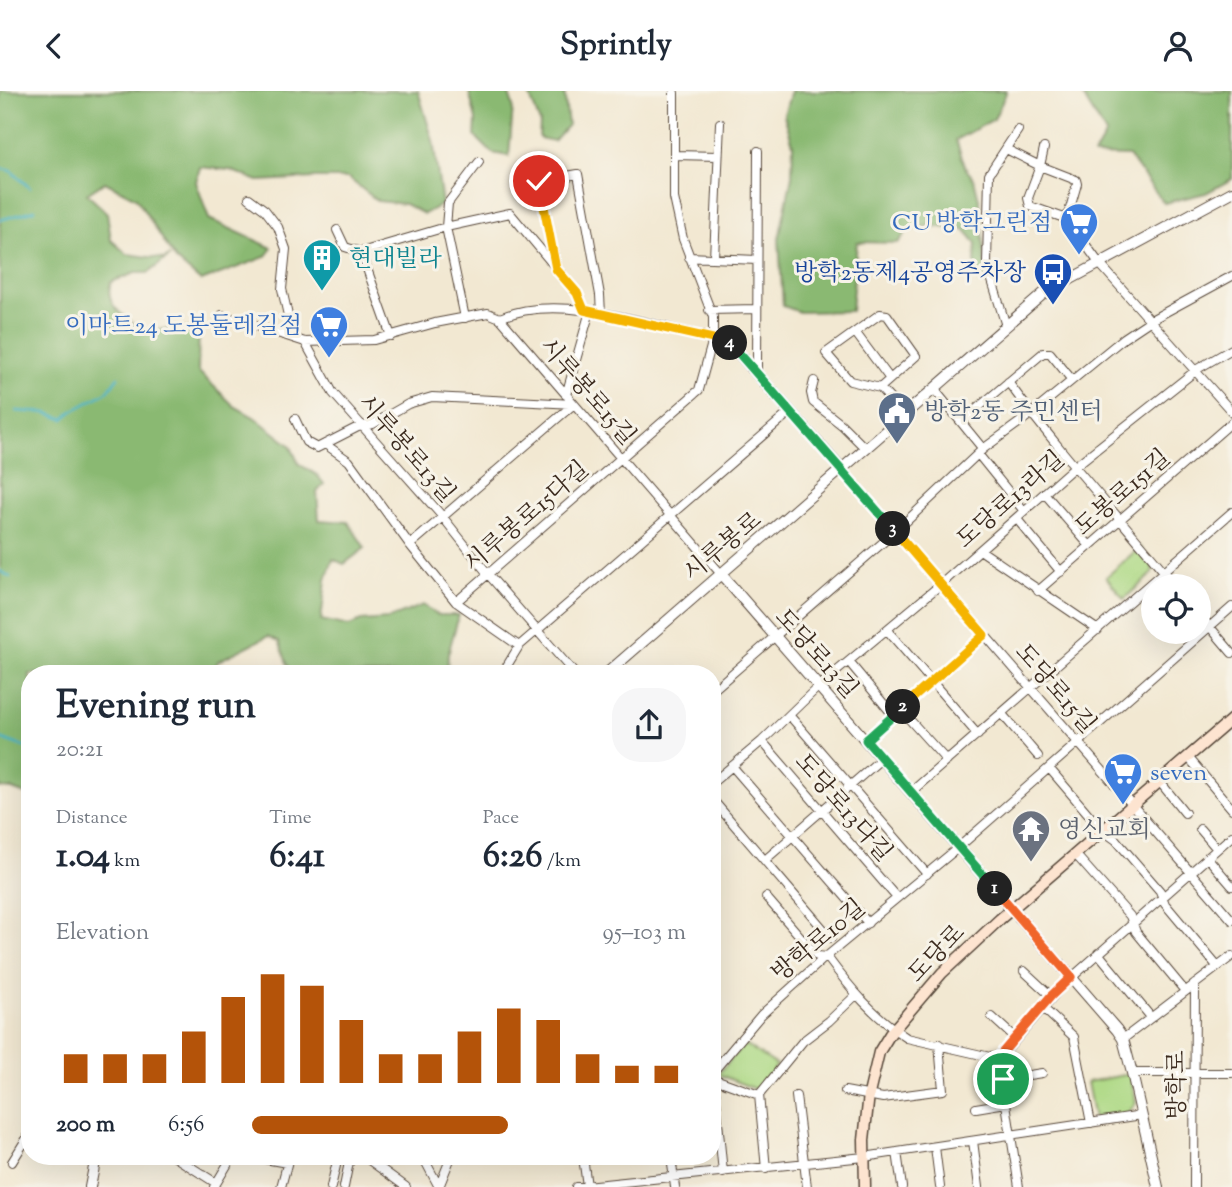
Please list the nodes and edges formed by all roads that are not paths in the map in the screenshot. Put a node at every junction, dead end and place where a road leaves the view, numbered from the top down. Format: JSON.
{"nodes":[{"id":1,"x":674,"y":93,"type":"dead end"},
{"id":2,"x":720,"y":123,"type":"dead end"},
{"id":3,"x":1018,"y":130,"type":"dead end"},
{"id":4,"x":1044,"y":148,"type":"dead end"},
{"id":5,"x":1006,"y":149,"type":"junction"},
{"id":6,"x":758,"y":152,"type":"dead end"},
{"id":7,"x":675,"y":155,"type":"junction"},
{"id":8,"x":718,"y":156,"type":"junction"},
{"id":9,"x":479,"y":162,"type":"dead end"},
{"id":10,"x":1040,"y":166,"type":"junction"},
{"id":11,"x":1232,"y":192,"type":"edge"},
{"id":12,"x":249,"y":198,"type":"dead end"},
{"id":13,"x":1067,"y":219,"type":"junction"},
{"id":14,"x":446,"y":227,"type":"junction"},
{"id":15,"x":337,"y":230,"type":"dead end"},
{"id":16,"x":361,"y":252,"type":"junction"},
{"id":17,"x":689,"y":257,"type":"junction"},
{"id":18,"x":714,"y":258,"type":"junction"},
{"id":19,"x":757,"y":260,"type":"junction"},
{"id":20,"x":1099,"y":263,"type":"junction"},
{"id":21,"x":556,"y":269,"type":"junction"},
{"id":22,"x":1232,"y":276,"type":"edge"},
{"id":23,"x":757,"y":309,"type":"junction"},
{"id":24,"x":587,"y":310,"type":"junction"},
{"id":25,"x":709,"y":310,"type":"junction"},
{"id":26,"x":601,"y":314,"type":"junction"},
{"id":27,"x":222,"y":315,"type":"dead end"},
{"id":28,"x":465,"y":318,"type":"junction"},
{"id":29,"x":500,"y":318,"type":"junction"},
{"id":30,"x":1151,"y":320,"type":"junction"},
{"id":31,"x":1006,"y":326,"type":"junction"},
{"id":32,"x":855,"y":332,"type":"junction"},
{"id":33,"x":283,"y":335,"type":"junction"},
{"id":34,"x":391,"y":335,"type":"junction"},
{"id":35,"x":713,"y":339,"type":"junction"},
{"id":36,"x":305,"y":342,"type":"junction"},
{"id":37,"x":1232,"y":349,"type":"edge"},
{"id":38,"x":1196,"y":370,"type":"junction"},
{"id":39,"x":757,"y":371,"type":"junction"},
{"id":40,"x":890,"y":379,"type":"junction"},
{"id":41,"x":1072,"y":380,"type":"junction"},
{"id":42,"x":814,"y":381,"type":"dead end"},
{"id":43,"x":1008,"y":382,"type":"junction"},
{"id":44,"x":880,"y":388,"type":"junction"},
{"id":45,"x":934,"y":389,"type":"junction"},
{"id":46,"x":566,"y":395,"type":"junction"},
{"id":47,"x":574,"y":404,"type":"junction"},
{"id":48,"x":790,"y":412,"type":"junction"},
{"id":49,"x":1232,"y":412,"type":"edge"},
{"id":50,"x":1031,"y":414,"type":"junction"},
{"id":51,"x":905,"y":415,"type":"junction"},
{"id":52,"x":295,"y":419,"type":"dead end"},
{"id":53,"x":961,"y":422,"type":"junction"},
{"id":54,"x":1232,"y":422,"type":"edge"},
{"id":55,"x":364,"y":426,"type":"junction"},
{"id":56,"x":325,"y":444,"type":"junction"},
{"id":57,"x":866,"y":449,"type":"junction"},
{"id":58,"x":981,"y":451,"type":"junction"},
{"id":59,"x":621,"y":459,"type":"junction"},
{"id":60,"x":1074,"y":467,"type":"junction"},
{"id":61,"x":842,"y":470,"type":"junction"},
{"id":62,"x":1045,"y":494,"type":"junction"},
{"id":63,"x":1024,"y":511,"type":"junction"},
{"id":64,"x":1232,"y":512,"type":"edge"},
{"id":65,"x":669,"y":514,"type":"junction"},
{"id":66,"x":442,"y":516,"type":"junction"},
{"id":67,"x":1016,"y":518,"type":"junction"},
{"id":68,"x":1120,"y":519,"type":"junction"},
{"id":69,"x":895,"y":532,"type":"junction"},
{"id":70,"x":410,"y":545,"type":"junction"},
{"id":71,"x":1089,"y":545,"type":"junction"},
{"id":72,"x":980,"y":550,"type":"junction"},
{"id":73,"x":1060,"y":572,"type":"junction"},
{"id":74,"x":1164,"y":572,"type":"junction"},
{"id":75,"x":488,"y":573,"type":"junction"},
{"id":76,"x":721,"y":574,"type":"junction"},
{"id":77,"x":940,"y":585,"type":"junction"},
{"id":78,"x":1038,"y":591,"type":"junction"},
{"id":79,"x":456,"y":602,"type":"junction"},
{"id":80,"x":1232,"y":607,"type":"edge"},
{"id":81,"x":1211,"y":624,"type":"edge"},
{"id":82,"x":1211,"y":628,"type":"edge"},
{"id":83,"x":887,"y":629,"type":"junction"},
{"id":84,"x":537,"y":630,"type":"junction"},
{"id":85,"x":1098,"y":631,"type":"junction"},
{"id":86,"x":984,"y":635,"type":"junction"},
{"id":87,"x":775,"y":637,"type":"junction"},
{"id":88,"x":1189,"y":644,"type":"edge"},
{"id":89,"x":519,"y":646,"type":"junction"},
{"id":90,"x":1232,"y":653,"type":"edge"},
{"id":91,"x":849,"y":662,"type":"junction"},
{"id":92,"x":507,"y":665,"type":"edge"},
{"id":93,"x":567,"y":665,"type":"edge"},
{"id":94,"x":616,"y":665,"type":"edge"},
{"id":95,"x":930,"y":682,"type":"junction"},
{"id":96,"x":721,"y":683,"type":"edge"},
{"id":97,"x":819,"y":686,"type":"junction"},
{"id":98,"x":1032,"y":688,"type":"junction"},
{"id":99,"x":897,"y":712,"type":"junction"},
{"id":100,"x":1002,"y":714,"type":"junction"},
{"id":101,"x":789,"y":715,"type":"junction"},
{"id":102,"x":1232,"y":719,"type":"edge"},
{"id":103,"x":978,"y":735,"type":"junction"},
{"id":104,"x":866,"y":740,"type":"junction"},
{"id":105,"x":762,"y":741,"type":"junction"},
{"id":106,"x":1078,"y":743,"type":"junction"},
{"id":107,"x":1038,"y":756,"type":"dead end"},
{"id":108,"x":1188,"y":757,"type":"junction"},
{"id":109,"x":881,"y":759,"type":"junction"},
{"id":110,"x":947,"y":761,"type":"junction"},
{"id":111,"x":732,"y":766,"type":"junction"},
{"id":112,"x":1049,"y":768,"type":"junction"},
{"id":113,"x":721,"y":775,"type":"edge"},
{"id":114,"x":1160,"y":782,"type":"junction"},
{"id":115,"x":850,"y":786,"type":"junction"},
{"id":116,"x":911,"y":792,"type":"junction"},
{"id":117,"x":1133,"y":804,"type":"junction"},
{"id":118,"x":721,"y":809,"type":"edge"},
{"id":119,"x":1232,"y":809,"type":"edge"},
{"id":120,"x":822,"y":810,"type":"junction"},
{"id":121,"x":1185,"y":813,"type":"dead end"},
{"id":122,"x":1200,"y":828,"type":"dead end"},
{"id":123,"x":1102,"y":830,"type":"junction"},
{"id":124,"x":793,"y":836,"type":"junction"},
{"id":125,"x":1232,"y":836,"type":"edge"},
{"id":126,"x":959,"y":847,"type":"junction"},
{"id":127,"x":1217,"y":849,"type":"junction"},
{"id":128,"x":1075,"y":854,"type":"junction"},
{"id":129,"x":1207,"y":857,"type":"junction"},
{"id":130,"x":765,"y":860,"type":"junction"},
{"id":131,"x":1191,"y":871,"type":"junction"},
{"id":132,"x":927,"y":874,"type":"junction"},
{"id":133,"x":1232,"y":886,"type":"edge"},
{"id":134,"x":1162,"y":896,"type":"junction"},
{"id":135,"x":766,"y":897,"type":"dead end"},
{"id":136,"x":897,"y":898,"type":"junction"},
{"id":137,"x":1012,"y":908,"type":"junction"},
{"id":138,"x":1232,"y":920,"type":"edge"},
{"id":139,"x":1133,"y":922,"type":"junction"},
{"id":140,"x":868,"y":923,"type":"junction"},
{"id":141,"x":831,"y":938,"type":"dead end"},
{"id":142,"x":1098,"y":953,"type":"junction"},
{"id":143,"x":1232,"y":956,"type":"edge"},
{"id":144,"x":827,"y":957,"type":"junction"},
{"id":145,"x":1217,"y":966,"type":"junction"},
{"id":146,"x":1024,"y":971,"type":"dead end"},
{"id":147,"x":1071,"y":977,"type":"junction"},
{"id":148,"x":1195,"y":984,"type":"junction"},
{"id":149,"x":1185,"y":991,"type":"junction"},
{"id":150,"x":856,"y":995,"type":"junction"},
{"id":151,"x":1051,"y":996,"type":"junction"},
{"id":152,"x":1042,"y":1007,"type":"junction"},
{"id":153,"x":1150,"y":1016,"type":"junction"},
{"id":154,"x":992,"y":1017,"type":"dead end"},
{"id":155,"x":894,"y":1030,"type":"junction"},
{"id":156,"x":1015,"y":1038,"type":"junction"},
{"id":157,"x":1123,"y":1039,"type":"junction"},
{"id":158,"x":939,"y":1044,"type":"junction"},
{"id":159,"x":999,"y":1059,"type":"junction"},
{"id":160,"x":721,"y":1065,"type":"edge"},
{"id":161,"x":1042,"y":1073,"type":"dead end"},
{"id":162,"x":1132,"y":1073,"type":"junction"},
{"id":163,"x":1195,"y":1073,"type":"junction"},
{"id":164,"x":1232,"y":1073,"type":"edge"},
{"id":165,"x":1003,"y":1079,"type":"junction"},
{"id":166,"x":721,"y":1080,"type":"edge"},
{"id":167,"x":845,"y":1091,"type":"dead end"},
{"id":168,"x":869,"y":1094,"type":"junction"},
{"id":169,"x":759,"y":1095,"type":"junction"},
{"id":170,"x":796,"y":1096,"type":"dead end"},
{"id":171,"x":1006,"y":1103,"type":"junction"},
{"id":172,"x":976,"y":1108,"type":"dead end"},
{"id":173,"x":1142,"y":1115,"type":"junction"},
{"id":174,"x":1091,"y":1123,"type":"junction"},
{"id":175,"x":1010,"y":1136,"type":"junction"},
{"id":176,"x":973,"y":1141,"type":"junction"},
{"id":177,"x":935,"y":1147,"type":"junction"},
{"id":178,"x":21,"y":1148,"type":"edge"},
{"id":179,"x":721,"y":1152,"type":"edge"},
{"id":180,"x":897,"y":1152,"type":"junction"},
{"id":181,"x":864,"y":1157,"type":"junction"},
{"id":182,"x":12,"y":1162,"type":"dead end"},
{"id":183,"x":804,"y":1164,"type":"junction"},
{"id":184,"x":94,"y":1165,"type":"edge"},
{"id":185,"x":186,"y":1165,"type":"edge"},
{"id":186,"x":227,"y":1165,"type":"edge"},
{"id":187,"x":287,"y":1165,"type":"edge"},
{"id":188,"x":336,"y":1165,"type":"edge"},
{"id":189,"x":348,"y":1165,"type":"edge"},
{"id":190,"x":376,"y":1165,"type":"edge"},
{"id":191,"x":427,"y":1165,"type":"edge"},
{"id":192,"x":449,"y":1165,"type":"edge"},
{"id":193,"x":584,"y":1165,"type":"edge"},
{"id":194,"x":672,"y":1165,"type":"edge"},
{"id":195,"x":766,"y":1169,"type":"junction"},
{"id":196,"x":723,"y":1173,"type":"junction"},
{"id":197,"x":675,"y":1183,"type":"edge"},
{"id":198,"x":215,"y":1185,"type":"edge"},
{"id":199,"x":587,"y":1186,"type":"edge"},
{"id":200,"x":90,"y":1187,"type":"edge"},
{"id":201,"x":281,"y":1187,"type":"edge"},
{"id":202,"x":331,"y":1187,"type":"edge"},
{"id":203,"x":344,"y":1187,"type":"edge"},
{"id":204,"x":406,"y":1187,"type":"edge"},
{"id":205,"x":439,"y":1187,"type":"edge"},
{"id":206,"x":576,"y":1187,"type":"edge"},
{"id":207,"x":807,"y":1187,"type":"edge"},
{"id":208,"x":866,"y":1187,"type":"edge"},
{"id":209,"x":902,"y":1187,"type":"edge"},
{"id":210,"x":940,"y":1187,"type":"edge"},
{"id":211,"x":979,"y":1187,"type":"edge"},
{"id":212,"x":1019,"y":1187,"type":"edge"},
{"id":213,"x":1158,"y":1187,"type":"edge"},
{"id":214,"x":1194,"y":1187,"type":"edge"}],
"edges":[{"from":1,"to":7,"type":"street"},
{"from":2,"to":8,"type":"street"},
{"from":3,"to":5,"type":"street"},
{"from":4,"to":10,"type":"street"},
{"from":5,"to":10,"type":"street"},
{"from":5,"to":31,"type":"street"},
{"from":6,"to":19,"type":"street"},
{"from":7,"to":8,"type":"street"},
{"from":7,"to":17,"type":"street"},
{"from":8,"to":18,"type":"street"},
{"from":9,"to":14,"type":"street"},
{"from":10,"to":13,"type":"street"},
{"from":10,"to":13,"type":"street"},
{"from":11,"to":20,"type":"street","name":"시루봉로"},
{"from":12,"to":33,"type":"street"},
{"from":13,"to":20,"type":"street"},
{"from":14,"to":16,"type":"street"},
{"from":14,"to":21,"type":"street"},
{"from":14,"to":28,"type":"street"},
{"from":15,"to":16,"type":"street"},
{"from":16,"to":34,"type":"street"},
{"from":17,"to":18,"type":"street"},
{"from":17,"to":25,"type":"street"},
{"from":18,"to":19,"type":"street"},
{"from":19,"to":23,"type":"street"},
{"from":20,"to":30,"type":"street"},
{"from":20,"to":31,"type":"street","name":"시루봉로"},
{"from":21,"to":24,"type":"street"},
{"from":21,"to":26,"type":"street"},
{"from":22,"to":30,"type":"street"},
{"from":23,"to":25,"type":"street"},
{"from":23,"to":39,"type":"street"},
{"from":24,"to":26,"type":"street"},
{"from":24,"to":29,"type":"street"},
{"from":24,"to":46,"type":"street"},
{"from":25,"to":35,"type":"street"},
{"from":26,"to":35,"type":"street"},
{"from":27,"to":33,"type":"street"},
{"from":28,"to":29,"type":"street"},
{"from":28,"to":34,"type":"street"},
{"from":29,"to":46,"type":"street","name":"시루봉로15길"},
{"from":30,"to":38,"type":"street"},
{"from":30,"to":41,"type":"street"},
{"from":31,"to":45,"type":"street","name":"시루봉로"},
{"from":32,"to":40,"type":"street"},
{"from":32,"to":40,"type":"street"},
{"from":32,"to":44,"type":"street"},
{"from":33,"to":36,"type":"street"},
{"from":34,"to":36,"type":"street"},
{"from":35,"to":39,"type":"street"},
{"from":35,"to":59,"type":"street","name":"시루봉로15다길"},
{"from":36,"to":55,"type":"street","name":"시루봉로13길"},
{"from":37,"to":38,"type":"street","name":"도당로13라길"},
{"from":38,"to":49,"type":"street"},
{"from":38,"to":60,"type":"street","name":"도당로13라길"},
{"from":39,"to":48,"type":"street"},
{"from":40,"to":44,"type":"street"},
{"from":41,"to":43,"type":"street"},
{"from":41,"to":50,"type":"street"},
{"from":42,"to":57,"type":"street"},
{"from":43,"to":50,"type":"street"},
{"from":43,"to":53,"type":"street"},
{"from":44,"to":51,"type":"street"},
{"from":45,"to":51,"type":"street","name":"시루봉로"},
{"from":45,"to":53,"type":"street"},
{"from":46,"to":47,"type":"street","name":"시루봉로15길"},
{"from":47,"to":55,"type":"street"},
{"from":47,"to":59,"type":"street","name":"시루봉로15길"},
{"from":47,"to":66,"type":"street"},
{"from":48,"to":61,"type":"street"},
{"from":48,"to":65,"type":"street"},
{"from":50,"to":58,"type":"street"},
{"from":50,"to":60,"type":"street"},
{"from":51,"to":57,"type":"street","name":"시루봉로"},
{"from":52,"to":56,"type":"street"},
{"from":53,"to":58,"type":"street"},
{"from":54,"to":68,"type":"street","name":"도봉로151길"},
{"from":55,"to":56,"type":"street"},
{"from":55,"to":66,"type":"street","name":"시루봉로13길"},
{"from":56,"to":70,"type":"street"},
{"from":57,"to":61,"type":"street","name":"시루봉로"},
{"from":58,"to":63,"type":"street"},
{"from":58,"to":69,"type":"street"},
{"from":59,"to":65,"type":"street","name":"시루봉로15길"},
{"from":59,"to":75,"type":"street","name":"시루봉로15다길"},
{"from":60,"to":62,"type":"street","name":"도당로13라길"},
{"from":60,"to":68,"type":"street"},
{"from":61,"to":69,"type":"street","name":"도당로15길"},
{"from":61,"to":76,"type":"street","name":"시루봉로"},
{"from":62,"to":63,"type":"street","name":"도당로13라길"},
{"from":62,"to":71,"type":"street"},
{"from":63,"to":67,"type":"street","name":"도당로13라길"},
{"from":64,"to":74,"type":"street"},
{"from":65,"to":76,"type":"street","name":"시루봉로15길"},
{"from":65,"to":84,"type":"street"},
{"from":66,"to":70,"type":"street"},
{"from":66,"to":75,"type":"street","name":"시루봉로13길"},
{"from":67,"to":72,"type":"street","name":"도당로13라길"},
{"from":67,"to":73,"type":"street"},
{"from":68,"to":71,"type":"street","name":"도봉로151길"},
{"from":68,"to":74,"type":"street"},
{"from":69,"to":77,"type":"street","name":"도당로15길"},
{"from":69,"to":87,"type":"street"},
{"from":70,"to":79,"type":"street"},
{"from":71,"to":73,"type":"street","name":"도봉로151길"},
{"from":72,"to":77,"type":"street","name":"도당로13라길"},
{"from":72,"to":78,"type":"street"},
{"from":73,"to":78,"type":"street","name":"도봉로151길"},
{"from":74,"to":85,"type":"street"},
{"from":75,"to":79,"type":"street","name":"시루봉로15다길"},
{"from":75,"to":84,"type":"street"},
{"from":76,"to":87,"type":"street","name":"도당로13길"},
{"from":76,"to":94,"type":"street","name":"시루봉로"},
{"from":77,"to":83,"type":"street","name":"도당로13라길"},
{"from":77,"to":86,"type":"street","name":"도당로15길"},
{"from":78,"to":85,"type":"street"},
{"from":79,"to":89,"type":"street"},
{"from":80,"to":81,"type":"street","name":"방학로10길"},
{"from":82,"to":90,"type":"street"},
{"from":83,"to":91,"type":"street","name":"도당로13라길"},
{"from":83,"to":95,"type":"street"},
{"from":84,"to":89,"type":"street"},
{"from":84,"to":93,"type":"street"},
{"from":85,"to":98,"type":"street"},
{"from":86,"to":95,"type":"street"},
{"from":86,"to":98,"type":"street","name":"도당로15길"},
{"from":87,"to":96,"type":"street"},
{"from":87,"to":97,"type":"street","name":"도당로13길"},
{"from":88,"to":106,"type":"street","name":"방학로10길"},
{"from":89,"to":92,"type":"street"},
{"from":91,"to":97,"type":"street","name":"도당로13라길"},
{"from":91,"to":99,"type":"street"},
{"from":95,"to":99,"type":"street"},
{"from":95,"to":103,"type":"street"},
{"from":97,"to":101,"type":"street"},
{"from":97,"to":104,"type":"street","name":"도당로13길"},
{"from":98,"to":100,"type":"street"},
{"from":98,"to":106,"type":"street","name":"도당로15길"},
{"from":99,"to":104,"type":"street"},
{"from":99,"to":110,"type":"street"},
{"from":100,"to":103,"type":"street"},
{"from":100,"to":107,"type":"street"},
{"from":101,"to":105,"type":"street"},
{"from":101,"to":115,"type":"street","name":"도당로13다길"},
{"from":102,"to":108,"type":"main road","name":"도당로"},
{"from":103,"to":110,"type":"street"},
{"from":104,"to":109,"type":"street","name":"도당로13길"},
{"from":105,"to":111,"type":"street"},
{"from":105,"to":120,"type":"street","name":"도당로13다길"},
{"from":106,"to":112,"type":"street","name":"방학로10길"},
{"from":106,"to":117,"type":"street","name":"도당로15길"},
{"from":108,"to":114,"type":"main road","name":"도당로"},
{"from":108,"to":119,"type":"street"},
{"from":109,"to":115,"type":"street"},
{"from":109,"to":116,"type":"street","name":"도당로13길"},
{"from":110,"to":116,"type":"street"},
{"from":111,"to":113,"type":"street"},
{"from":111,"to":124,"type":"street"},
{"from":112,"to":123,"type":"street"},
{"from":112,"to":126,"type":"street","name":"방학로10길"},
{"from":114,"to":117,"type":"main road","name":"도당로"},
{"from":114,"to":121,"type":"street"},
{"from":115,"to":120,"type":"street"},
{"from":115,"to":132,"type":"street","name":"도당로13다길"},
{"from":116,"to":126,"type":"street","name":"도당로13길"},
{"from":117,"to":123,"type":"main road","name":"도당로"},
{"from":117,"to":131,"type":"street","name":"도당로15길"},
{"from":118,"to":130,"type":"street"},
{"from":120,"to":124,"type":"street"},
{"from":120,"to":136,"type":"street","name":"도당로13다길"},
{"from":122,"to":127,"type":"street"},
{"from":123,"to":128,"type":"main road","name":"도당로"},
{"from":123,"to":134,"type":"street"},
{"from":124,"to":130,"type":"street"},
{"from":124,"to":140,"type":"street"},
{"from":125,"to":127,"type":"street"},
{"from":126,"to":132,"type":"street","name":"방학로10길"},
{"from":126,"to":137,"type":"street","name":"도당로13길"},
{"from":127,"to":129,"type":"street"},
{"from":128,"to":137,"type":"main road","name":"도당로"},
{"from":128,"to":139,"type":"street"},
{"from":129,"to":131,"type":"street"},
{"from":129,"to":133,"type":"street"},
{"from":130,"to":141,"type":"street"},
{"from":131,"to":134,"type":"street"},
{"from":131,"to":138,"type":"street","name":"도당로15길"},
{"from":132,"to":136,"type":"street","name":"방학로10길"},
{"from":134,"to":139,"type":"street"},
{"from":134,"to":145,"type":"street"},
{"from":135,"to":144,"type":"street"},
{"from":136,"to":140,"type":"street","name":"방학로10길"},
{"from":137,"to":147,"type":"street","name":"도당로13길"},
{"from":137,"to":155,"type":"main road","name":"도당로"},
{"from":139,"to":142,"type":"street"},
{"from":139,"to":149,"type":"street"},
{"from":140,"to":144,"type":"street","name":"방학로10길"},
{"from":142,"to":147,"type":"street"},
{"from":142,"to":153,"type":"street"},
{"from":143,"to":145,"type":"street"},
{"from":144,"to":150,"type":"street"},
{"from":144,"to":160,"type":"street","name":"방학로10길"},
{"from":145,"to":148,"type":"street"},
{"from":146,"to":151,"type":"street"},
{"from":147,"to":151,"type":"street"},
{"from":147,"to":157,"type":"street","name":"도당로13길"},
{"from":148,"to":149,"type":"street"},
{"from":148,"to":163,"type":"street","name":"방학로"},
{"from":149,"to":153,"type":"street"},
{"from":150,"to":155,"type":"street"},
{"from":150,"to":169,"type":"street"},
{"from":151,"to":152,"type":"street"},
{"from":152,"to":156,"type":"street"},
{"from":152,"to":174,"type":"street"},
{"from":153,"to":157,"type":"street"},
{"from":154,"to":156,"type":"street"},
{"from":155,"to":158,"type":"street"},
{"from":155,"to":168,"type":"main road","name":"도당로"},
{"from":156,"to":159,"type":"street"},
{"from":157,"to":162,"type":"street"},
{"from":158,"to":159,"type":"street"},
{"from":158,"to":168,"type":"street"},
{"from":159,"to":165,"type":"street"},
{"from":161,"to":165,"type":"street"},
{"from":162,"to":163,"type":"street"},
{"from":162,"to":173,"type":"street"},
{"from":163,"to":164,"type":"street"},
{"from":163,"to":214,"type":"street","name":"방학로"},
{"from":165,"to":171,"type":"street"},
{"from":166,"to":169,"type":"street"},
{"from":167,"to":168,"type":"street"},
{"from":168,"to":181,"type":"main road","name":"도당로"},
{"from":169,"to":195,"type":"street"},
{"from":170,"to":183,"type":"street"},
{"from":171,"to":172,"type":"street"},
{"from":171,"to":175,"type":"street"},
{"from":173,"to":174,"type":"street"},
{"from":173,"to":213,"type":"street"},
{"from":174,"to":175,"type":"street"},
{"from":175,"to":176,"type":"street"},
{"from":175,"to":212,"type":"street"},
{"from":176,"to":177,"type":"street"},
{"from":176,"to":211,"type":"street"},
{"from":177,"to":180,"type":"street"},
{"from":177,"to":210,"type":"street"},
{"from":178,"to":182,"type":"street"},
{"from":179,"to":196,"type":"street"},
{"from":180,"to":181,"type":"street"},
{"from":180,"to":209,"type":"street"},
{"from":181,"to":183,"type":"street"},
{"from":181,"to":208,"type":"main road","name":"도당로"},
{"from":183,"to":195,"type":"street"},
{"from":183,"to":207,"type":"street"},
{"from":184,"to":200,"type":"street"},
{"from":185,"to":198,"type":"street"},
{"from":186,"to":198,"type":"street"},
{"from":187,"to":201,"type":"street"},
{"from":188,"to":202,"type":"street"},
{"from":189,"to":203,"type":"street"},
{"from":190,"to":204,"type":"street"},
{"from":191,"to":205,"type":"street"},
{"from":192,"to":205,"type":"street"},
{"from":193,"to":199,"type":"street"},
{"from":194,"to":197,"type":"street"},
{"from":195,"to":196,"type":"street"},
{"from":196,"to":197,"type":"street"},
{"from":197,"to":199,"type":"street"},
{"from":199,"to":206,"type":"street"}]}
